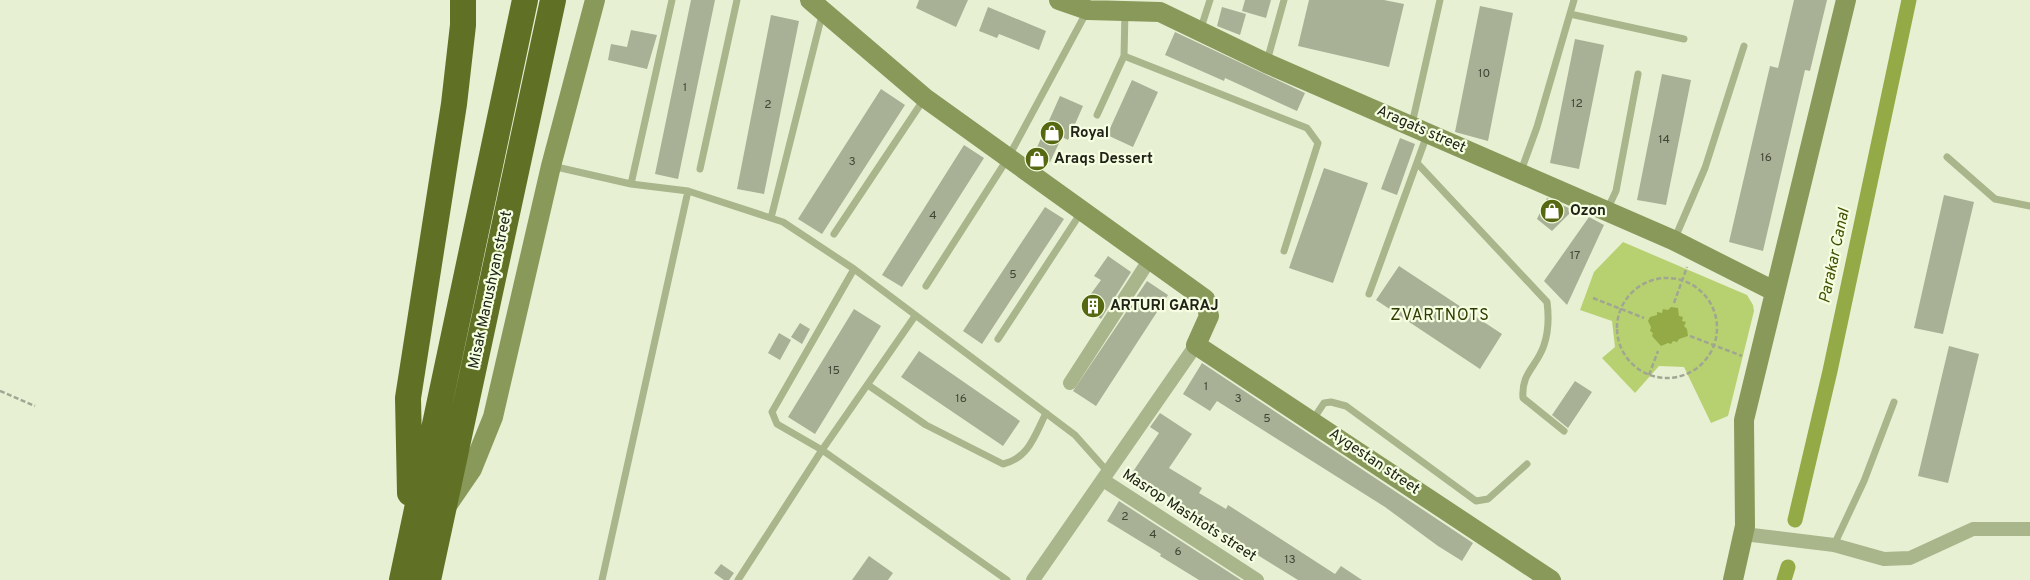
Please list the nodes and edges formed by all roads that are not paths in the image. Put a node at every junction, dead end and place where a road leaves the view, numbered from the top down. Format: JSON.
{"nodes":[{"id":1,"x":463,"y":0,"type":"edge"},
{"id":2,"x":525,"y":0,"type":"edge"},
{"id":3,"x":553,"y":0,"type":"edge"},
{"id":4,"x":594,"y":0,"type":"edge"},
{"id":5,"x":672,"y":0,"type":"edge"},
{"id":6,"x":737,"y":0,"type":"edge"},
{"id":7,"x":1210,"y":0,"type":"edge"},
{"id":8,"x":1284,"y":0,"type":"edge"},
{"id":9,"x":1440,"y":0,"type":"edge"},
{"id":10,"x":1574,"y":0,"type":"edge"},
{"id":11,"x":1846,"y":0,"type":"edge"},
{"id":12,"x":811,"y":3,"type":"edge"},
{"id":13,"x":1072,"y":3,"type":"edge"},
{"id":14,"x":1124,"y":11,"type":"junction"},
{"id":15,"x":1570,"y":14,"type":"junction"},
{"id":16,"x":1200,"y":32,"type":"junction"},
{"id":17,"x":1684,"y":39,"type":"dead end"},
{"id":18,"x":1744,"y":46,"type":"dead end"},
{"id":19,"x":1124,"y":56,"type":"junction"},
{"id":20,"x":1266,"y":64,"type":"junction"},
{"id":21,"x":1638,"y":74,"type":"dead end"},
{"id":22,"x":925,"y":98,"type":"junction"},
{"id":23,"x":1097,"y":115,"type":"dead end"},
{"id":24,"x":1420,"y":129,"type":"junction"},
{"id":25,"x":1947,"y":157,"type":"dead end"},
{"id":26,"x":1008,"y":158,"type":"junction"},
{"id":27,"x":1417,"y":163,"type":"junction"},
{"id":28,"x":551,"y":166,"type":"junction"},
{"id":29,"x":700,"y":169,"type":"dead end"},
{"id":30,"x":1520,"y":173,"type":"junction"},
{"id":31,"x":631,"y":184,"type":"junction"},
{"id":32,"x":688,"y":191,"type":"junction"},
{"id":33,"x":2030,"y":206,"type":"edge"},
{"id":34,"x":1082,"y":211,"type":"junction"},
{"id":35,"x":1606,"y":212,"type":"junction"},
{"id":36,"x":771,"y":218,"type":"junction"},
{"id":37,"x":834,"y":234,"type":"dead end"},
{"id":38,"x":1673,"y":240,"type":"junction"},
{"id":39,"x":1284,"y":251,"type":"dead end"},
{"id":40,"x":1150,"y":259,"type":"junction"},
{"id":41,"x":854,"y":269,"type":"junction"},
{"id":42,"x":926,"y":286,"type":"dead end"},
{"id":43,"x":1774,"y":292,"type":"junction"},
{"id":44,"x":1369,"y":294,"type":"dead end"},
{"id":45,"x":915,"y":316,"type":"junction"},
{"id":46,"x":998,"y":339,"type":"dead end"},
{"id":47,"x":1196,"y":345,"type":"junction"},
{"id":48,"x":1070,"y":383,"type":"dead end"},
{"id":49,"x":868,"y":385,"type":"junction"},
{"id":50,"x":1894,"y":402,"type":"dead end"},
{"id":51,"x":1046,"y":413,"type":"junction"},
{"id":52,"x":1312,"y":421,"type":"junction"},
{"id":53,"x":1564,"y":431,"type":"dead end"},
{"id":54,"x":822,"y":450,"type":"junction"},
{"id":55,"x":1527,"y":464,"type":"dead end"},
{"id":56,"x":1105,"y":476,"type":"junction"},
{"id":57,"x":444,"y":510,"type":"junction"},
{"id":58,"x":2030,"y":529,"type":"edge"},
{"id":59,"x":1744,"y":534,"type":"junction"},
{"id":60,"x":411,"y":540,"type":"junction"},
{"id":61,"x":1834,"y":545,"type":"junction"},
{"id":62,"x":402,"y":580,"type":"edge"},
{"id":63,"x":428,"y":580,"type":"edge"},
{"id":64,"x":602,"y":580,"type":"edge"},
{"id":65,"x":738,"y":580,"type":"edge"},
{"id":66,"x":1007,"y":580,"type":"edge"},
{"id":67,"x":1033,"y":580,"type":"edge"},
{"id":68,"x":1257,"y":580,"type":"edge"},
{"id":69,"x":1551,"y":580,"type":"edge"},
{"id":70,"x":1733,"y":580,"type":"edge"}],
"edges":[{"from":1,"to":60,"type":"highway"},
{"from":2,"to":60,"type":"highway","name":"Misak Manushyan street"},
{"from":3,"to":57,"type":"highway","name":"Misak Manushyan street"},
{"from":4,"to":28,"type":"street"},
{"from":5,"to":31,"type":"lane"},
{"from":6,"to":29,"type":"lane"},
{"from":7,"to":16,"type":"lane"},
{"from":8,"to":20,"type":"lane"},
{"from":9,"to":24,"type":"lane"},
{"from":10,"to":15,"type":"lane"},
{"from":11,"to":43,"type":"street"},
{"from":12,"to":22,"type":"street"},
{"from":12,"to":36,"type":"lane"},
{"from":13,"to":14,"type":"street","name":"Aragats street"},
{"from":13,"to":26,"type":"lane"},
{"from":14,"to":16,"type":"street","name":"Aragats street"},
{"from":14,"to":19,"type":"lane"},
{"from":15,"to":17,"type":"lane"},
{"from":15,"to":30,"type":"lane"},
{"from":16,"to":20,"type":"street","name":"Aragats street"},
{"from":18,"to":38,"type":"lane"},
{"from":19,"to":23,"type":"lane"},
{"from":19,"to":39,"type":"lane"},
{"from":20,"to":24,"type":"street","name":"Aragats street"},
{"from":21,"to":35,"type":"lane"},
{"from":22,"to":26,"type":"street"},
{"from":22,"to":37,"type":"lane"},
{"from":24,"to":27,"type":"lane"},
{"from":24,"to":30,"type":"street","name":"Aragats street"},
{"from":25,"to":33,"type":"lane"},
{"from":26,"to":34,"type":"street"},
{"from":26,"to":42,"type":"lane"},
{"from":27,"to":44,"type":"lane"},
{"from":27,"to":53,"type":"lane"},
{"from":28,"to":31,"type":"lane"},
{"from":28,"to":57,"type":"street"},
{"from":30,"to":35,"type":"street","name":"Aragats street"},
{"from":31,"to":32,"type":"lane"},
{"from":32,"to":36,"type":"lane"},
{"from":32,"to":64,"type":"lane"},
{"from":34,"to":40,"type":"street"},
{"from":34,"to":46,"type":"lane"},
{"from":35,"to":38,"type":"street","name":"Aragats street"},
{"from":36,"to":41,"type":"lane"},
{"from":38,"to":43,"type":"street","name":"Aragats street"},
{"from":40,"to":47,"type":"street"},
{"from":40,"to":48,"type":"street"},
{"from":41,"to":45,"type":"lane"},
{"from":41,"to":54,"type":"lane"},
{"from":43,"to":59,"type":"street"},
{"from":45,"to":49,"type":"lane"},
{"from":45,"to":51,"type":"lane"},
{"from":47,"to":52,"type":"street","name":"Aygestan street"},
{"from":47,"to":56,"type":"street"},
{"from":49,"to":51,"type":"lane"},
{"from":49,"to":54,"type":"lane"},
{"from":50,"to":61,"type":"lane"},
{"from":51,"to":56,"type":"lane"},
{"from":52,"to":55,"type":"lane"},
{"from":52,"to":69,"type":"street","name":"Aygestan street"},
{"from":54,"to":65,"type":"lane"},
{"from":54,"to":66,"type":"lane"},
{"from":56,"to":67,"type":"street"},
{"from":56,"to":68,"type":"street","name":"Masrop Mashtots street"},
{"from":57,"to":63,"type":"highway","name":"Misak Manushyan street"},
{"from":58,"to":61,"type":"street"},
{"from":59,"to":61,"type":"street"},
{"from":59,"to":70,"type":"street"},
{"from":60,"to":62,"type":"highway","name":"Misak Manushyan street"}]}
